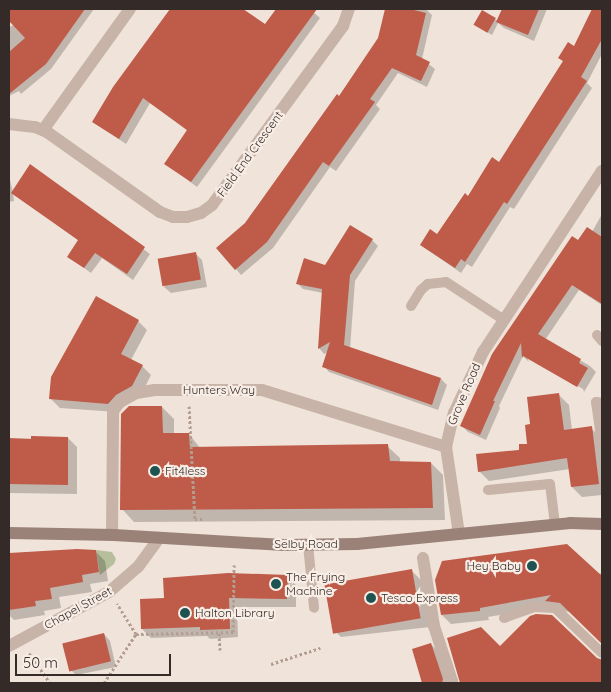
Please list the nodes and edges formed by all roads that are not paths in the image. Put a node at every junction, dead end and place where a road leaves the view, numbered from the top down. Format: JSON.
{"nodes":[{"id":1,"x":130,"y":9,"type":"edge"},
{"id":2,"x":349,"y":9,"type":"edge"},
{"id":3,"x":9,"y":124,"type":"edge"},
{"id":4,"x":43,"y":130,"type":"junction"},
{"id":5,"x":602,"y":171,"type":"edge"},
{"id":6,"x":411,"y":306,"type":"dead end"},
{"id":7,"x":504,"y":320,"type":"junction"},
{"id":8,"x":602,"y":403,"type":"edge"},
{"id":9,"x":602,"y":444,"type":"edge"},
{"id":10,"x":446,"y":447,"type":"junction"},
{"id":11,"x":488,"y":490,"type":"dead end"},
{"id":12,"x":602,"y":524,"type":"edge"},
{"id":13,"x":555,"y":525,"type":"junction"},
{"id":14,"x":9,"y":533,"type":"edge"},
{"id":15,"x":458,"y":534,"type":"junction"},
{"id":16,"x":112,"y":535,"type":"junction"},
{"id":17,"x":159,"y":538,"type":"junction"},
{"id":18,"x":308,"y":544,"type":"junction"},
{"id":19,"x":423,"y":558,"type":"dead end"},
{"id":20,"x":314,"y":608,"type":"dead end"},
{"id":21,"x":504,"y":618,"type":"dead end"},
{"id":22,"x":9,"y":646,"type":"edge"},
{"id":23,"x":602,"y":654,"type":"edge"},
{"id":24,"x":450,"y":683,"type":"edge"}],
"edges":[{"from":1,"to":4,"type":"street"},
{"from":2,"to":4,"type":"street","name":"Field End Crescent"},
{"from":3,"to":4,"type":"street","name":"Field End Crescent"},
{"from":5,"to":7,"type":"street","name":"Grove Road"},
{"from":6,"to":7,"type":"lane"},
{"from":7,"to":10,"type":"street","name":"Grove Road"},
{"from":8,"to":9,"type":"lane"},
{"from":10,"to":15,"type":"street","name":"Grove Road"},
{"from":10,"to":16,"type":"street","name":"Hunters Way"},
{"from":11,"to":13,"type":"lane"},
{"from":12,"to":13,"type":"main road","name":"Selby Road"},
{"from":13,"to":15,"type":"main road","name":"Selby Road"},
{"from":14,"to":16,"type":"main road","name":"Selby Road"},
{"from":15,"to":18,"type":"main road","name":"Selby Road"},
{"from":16,"to":17,"type":"main road","name":"Selby Road"},
{"from":17,"to":18,"type":"main road","name":"Selby Road"},
{"from":17,"to":22,"type":"street","name":"Chapel Street"},
{"from":18,"to":20,"type":"lane"},
{"from":19,"to":24,"type":"street"},
{"from":21,"to":23,"type":"lane"}]}
